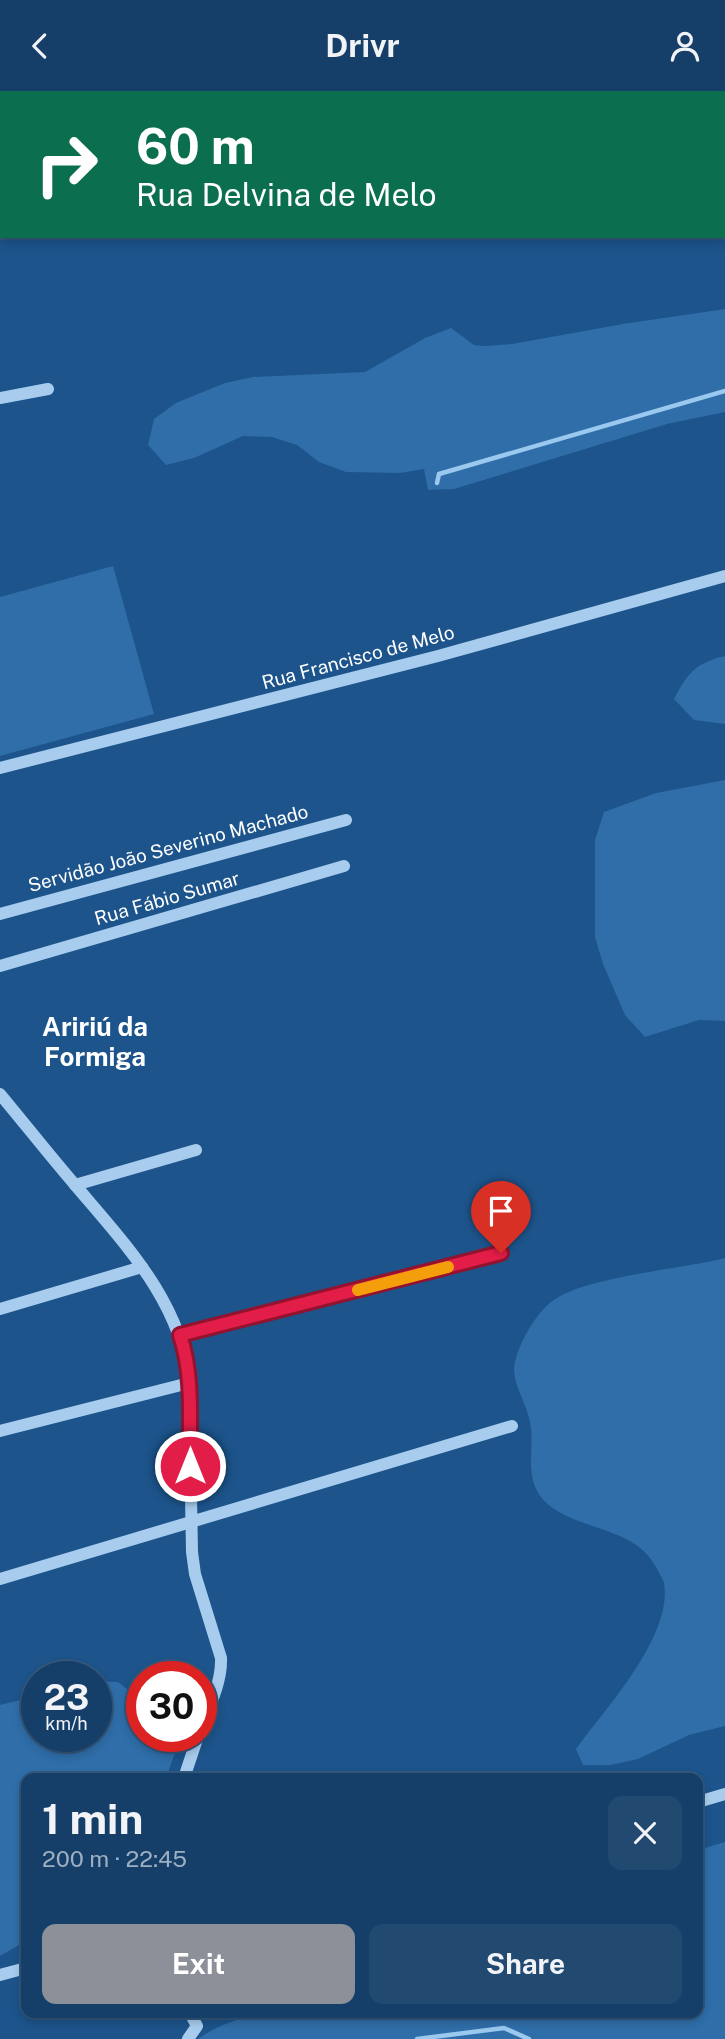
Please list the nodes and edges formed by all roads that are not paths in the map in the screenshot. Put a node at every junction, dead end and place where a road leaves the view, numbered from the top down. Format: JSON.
{"nodes":[{"id":1,"x":48,"y":389,"type":"dead end"},
{"id":2,"x":0,"y":398,"type":"edge"},
{"id":3,"x":725,"y":576,"type":"edge"},
{"id":4,"x":0,"y":768,"type":"edge"},
{"id":5,"x":346,"y":820,"type":"dead end"},
{"id":6,"x":344,"y":866,"type":"dead end"},
{"id":7,"x":0,"y":914,"type":"edge"},
{"id":8,"x":0,"y":966,"type":"edge"},
{"id":9,"x":0,"y":1094,"type":"edge"},
{"id":10,"x":195,"y":1150,"type":"dead end"},
{"id":11,"x":75,"y":1185,"type":"junction"},
{"id":12,"x":501,"y":1253,"type":"dead end"},
{"id":13,"x":142,"y":1267,"type":"junction"},
{"id":14,"x":0,"y":1309,"type":"edge"},
{"id":15,"x":180,"y":1335,"type":"junction"},
{"id":16,"x":189,"y":1383,"type":"junction"},
{"id":17,"x":512,"y":1426,"type":"dead end"},
{"id":18,"x":0,"y":1431,"type":"edge"},
{"id":19,"x":191,"y":1523,"type":"junction"},
{"id":20,"x":0,"y":1579,"type":"edge"},
{"id":21,"x":217,"y":1683,"type":"edge"},
{"id":22,"x":193,"y":1752,"type":"edge"},
{"id":23,"x":186,"y":1773,"type":"edge"},
{"id":24,"x":725,"y":1794,"type":"edge"},
{"id":25,"x":703,"y":1801,"type":"edge"},
{"id":26,"x":21,"y":1969,"type":"edge"},
{"id":27,"x":0,"y":1975,"type":"edge"},
{"id":28,"x":193,"y":2018,"type":"edge"},
{"id":29,"x":188,"y":2039,"type":"edge"}],
"edges":[{"from":1,"to":2,"type":"street"},
{"from":3,"to":4,"type":"street","name":"Rua Francisco de Melo"},
{"from":5,"to":7,"type":"street","name":"Servidão João Severino Machado"},
{"from":6,"to":8,"type":"street","name":"Rua Fábio Sumar"},
{"from":9,"to":11,"type":"street"},
{"from":10,"to":11,"type":"street"},
{"from":11,"to":13,"type":"street"},
{"from":12,"to":15,"type":"street"},
{"from":13,"to":14,"type":"street"},
{"from":13,"to":15,"type":"street"},
{"from":15,"to":16,"type":"street"},
{"from":16,"to":18,"type":"street"},
{"from":16,"to":19,"type":"street"},
{"from":17,"to":19,"type":"street"},
{"from":19,"to":20,"type":"street"},
{"from":19,"to":21,"type":"street"},
{"from":22,"to":23,"type":"street"},
{"from":24,"to":25,"type":"street"},
{"from":26,"to":27,"type":"street"},
{"from":28,"to":29,"type":"street"}]}
